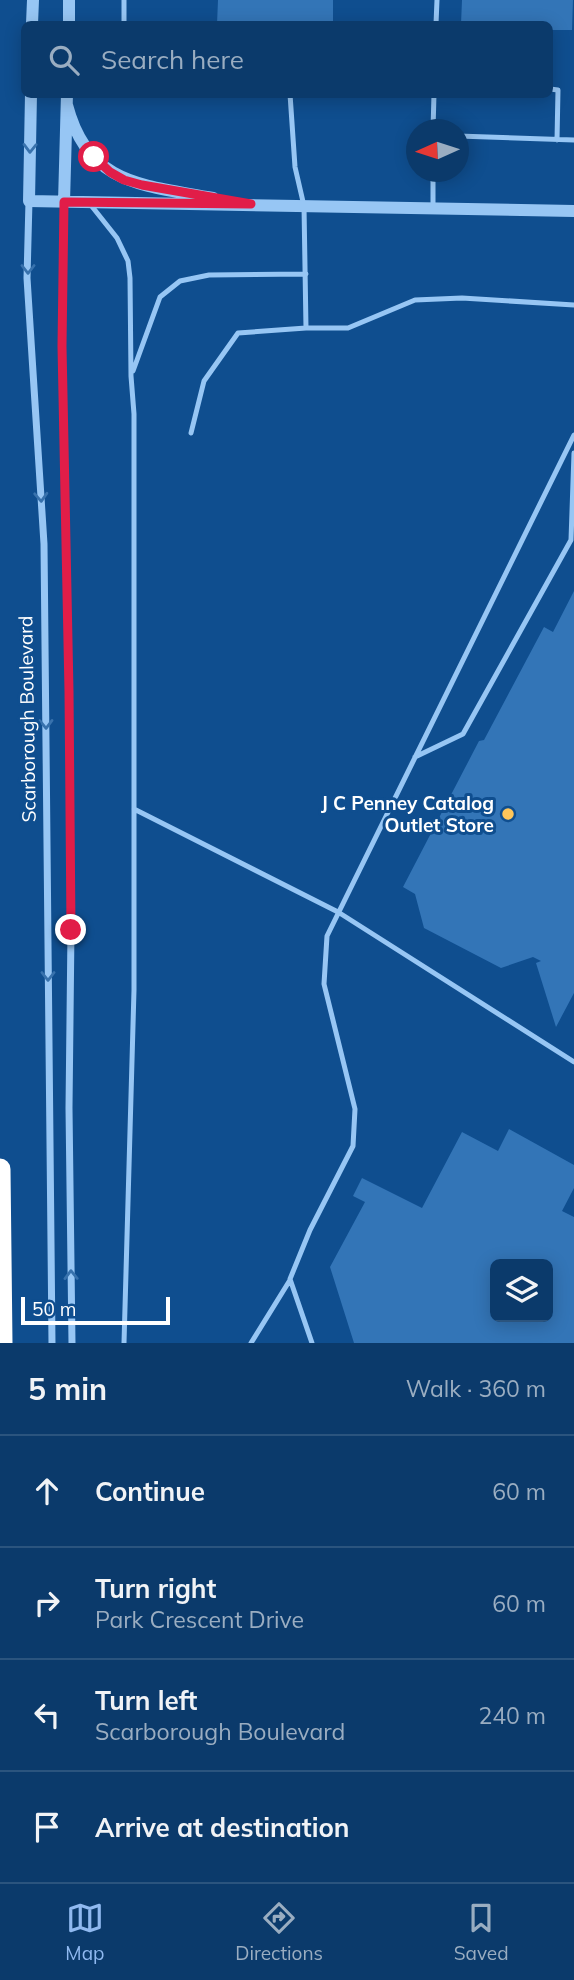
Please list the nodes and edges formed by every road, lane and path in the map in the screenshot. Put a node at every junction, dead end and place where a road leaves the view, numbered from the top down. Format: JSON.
{"nodes":[{"id":1,"x":33,"y":0,"type":"edge"},
{"id":2,"x":69,"y":0,"type":"edge"},
{"id":3,"x":124,"y":0,"type":"edge"},
{"id":4,"x":437,"y":0,"type":"edge"},
{"id":5,"x":32,"y":21,"type":"edge"},
{"id":6,"x":69,"y":21,"type":"edge"},
{"id":7,"x":124,"y":21,"type":"edge"},
{"id":8,"x":436,"y":21,"type":"edge"},
{"id":9,"x":553,"y":89,"type":"edge"},
{"id":10,"x":31,"y":98,"type":"edge"},
{"id":11,"x":290,"y":98,"type":"edge"},
{"id":12,"x":434,"y":98,"type":"edge"},
{"id":13,"x":67,"y":100,"type":"edge"},
{"id":14,"x":433,"y":119,"type":"edge"},
{"id":15,"x":469,"y":136,"type":"edge"},
{"id":16,"x":557,"y":140,"type":"junction"},
{"id":17,"x":574,"y":140,"type":"edge"},
{"id":18,"x":433,"y":182,"type":"edge"},
{"id":19,"x":29,"y":201,"type":"junction"},
{"id":20,"x":64,"y":202,"type":"junction"},
{"id":21,"x":89,"y":202,"type":"junction"},
{"id":22,"x":251,"y":204,"type":"junction"},
{"id":23,"x":304,"y":206,"type":"junction"},
{"id":24,"x":433,"y":208,"type":"junction"},
{"id":25,"x":574,"y":211,"type":"edge"},
{"id":26,"x":306,"y":274,"type":"junction"},
{"id":27,"x":574,"y":305,"type":"edge"},
{"id":28,"x":306,"y":328,"type":"junction"},
{"id":29,"x":131,"y":376,"type":"junction"},
{"id":30,"x":191,"y":433,"type":"dead end"},
{"id":31,"x":574,"y":435,"type":"edge"},
{"id":32,"x":574,"y":453,"type":"edge"},
{"id":33,"x":415,"y":757,"type":"junction"},
{"id":34,"x":134,"y":809,"type":"junction"},
{"id":35,"x":338,"y":912,"type":"junction"},
{"id":36,"x":574,"y":1062,"type":"edge"},
{"id":37,"x":0,"y":1169,"type":"edge"},
{"id":38,"x":290,"y":1279,"type":"junction"},
{"id":39,"x":2,"y":1343,"type":"edge"},
{"id":40,"x":52,"y":1343,"type":"edge"},
{"id":41,"x":72,"y":1343,"type":"edge"},
{"id":42,"x":124,"y":1343,"type":"edge"},
{"id":43,"x":251,"y":1343,"type":"edge"},
{"id":44,"x":312,"y":1343,"type":"edge"}],
"edges":[{"from":1,"to":5,"type":"street"},
{"from":2,"to":6,"type":"street"},
{"from":3,"to":7,"type":"lane"},
{"from":4,"to":8,"type":"lane"},
{"from":9,"to":16,"type":"lane"},
{"from":10,"to":19,"type":"street","name":"Scarborough Boulevard","one_way":true},
{"from":11,"to":23,"type":"lane"},
{"from":12,"to":14,"type":"lane"},
{"from":13,"to":20,"type":"street"},
{"from":13,"to":22,"type":"street"},
{"from":15,"to":16,"type":"lane"},
{"from":16,"to":17,"type":"lane"},
{"from":18,"to":24,"type":"lane"},
{"from":19,"to":20,"type":"street"},
{"from":19,"to":40,"type":"street","name":"Scarborough Boulevard","one_way":true},
{"from":20,"to":21,"type":"street"},
{"from":41,"to":20,"type":"street","one_way":true},
{"from":21,"to":22,"type":"street"},
{"from":21,"to":29,"type":"lane"},
{"from":22,"to":23,"type":"street"},
{"from":23,"to":24,"type":"street"},
{"from":23,"to":26,"type":"lane"},
{"from":24,"to":25,"type":"street"},
{"from":26,"to":28,"type":"lane"},
{"from":26,"to":29,"type":"lane"},
{"from":27,"to":28,"type":"lane"},
{"from":28,"to":30,"type":"lane"},
{"from":29,"to":34,"type":"lane"},
{"from":31,"to":33,"type":"lane"},
{"from":32,"to":33,"type":"lane"},
{"from":33,"to":35,"type":"lane"},
{"from":34,"to":35,"type":"lane"},
{"from":34,"to":42,"type":"lane"},
{"from":35,"to":36,"type":"lane"},
{"from":35,"to":38,"type":"lane"},
{"from":37,"to":39,"type":"highway"},
{"from":38,"to":43,"type":"lane"},
{"from":38,"to":44,"type":"lane"}]}
